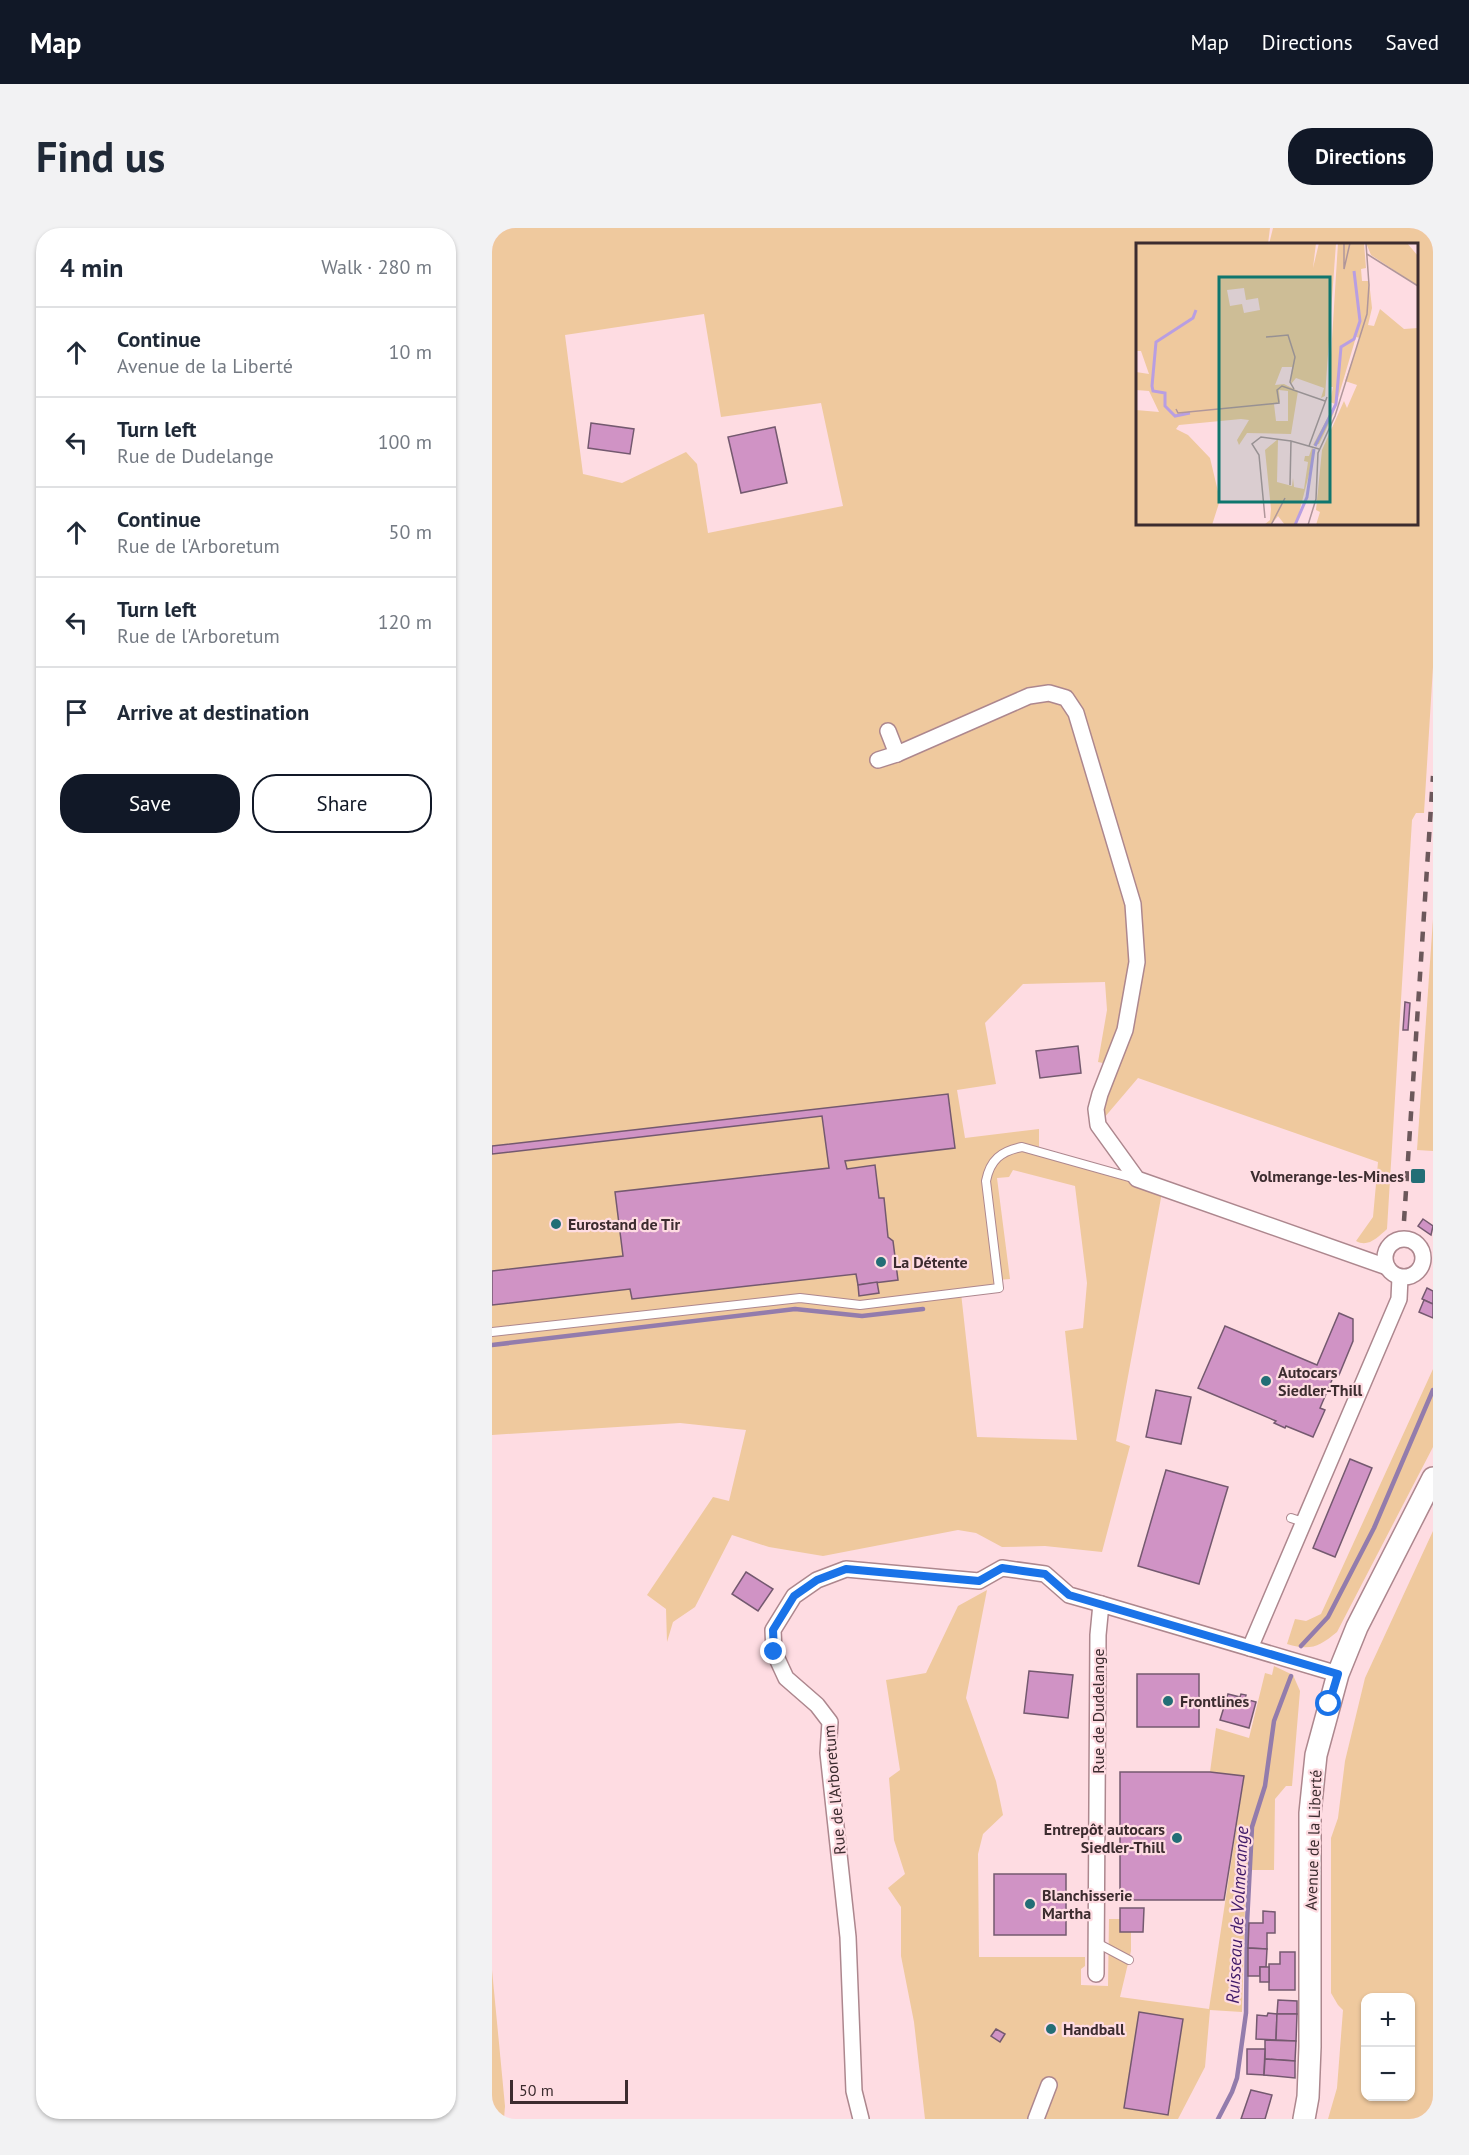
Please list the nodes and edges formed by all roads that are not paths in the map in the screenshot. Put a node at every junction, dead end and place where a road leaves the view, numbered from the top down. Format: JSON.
{"nodes":[{"id":1,"x":888,"y":730,"type":"dead end"},
{"id":2,"x":897,"y":754,"type":"junction"},
{"id":3,"x":878,"y":760,"type":"dead end"},
{"id":4,"x":1137,"y":1179,"type":"junction"},
{"id":5,"x":1387,"y":1267,"type":"junction"},
{"id":6,"x":1400,"y":1277,"type":"junction"},
{"id":7,"x":492,"y":1332,"type":"edge"},
{"id":8,"x":1433,"y":1478,"type":"edge"},
{"id":9,"x":1101,"y":1604,"type":"junction"},
{"id":10,"x":1250,"y":1648,"type":"junction"},
{"id":11,"x":1338,"y":1674,"type":"junction"},
{"id":12,"x":1097,"y":1943,"type":"junction"},
{"id":13,"x":1129,"y":1960,"type":"dead end"},
{"id":14,"x":1096,"y":1974,"type":"dead end"},
{"id":15,"x":1049,"y":2085,"type":"dead end"},
{"id":16,"x":861,"y":2119,"type":"edge"},
{"id":17,"x":1036,"y":2119,"type":"edge"},
{"id":18,"x":1304,"y":2119,"type":"edge"}],
"edges":[{"from":1,"to":2,"type":"street"},
{"from":2,"to":3,"type":"street"},
{"from":2,"to":4,"type":"street"},
{"from":4,"to":5,"type":"street"},
{"from":4,"to":7,"type":"lane"},
{"from":5,"to":6,"type":"street"},
{"from":5,"to":6,"type":"street"},
{"from":6,"to":10,"type":"street"},
{"from":8,"to":11,"type":"main road","name":"Avenue de la Liberté"},
{"from":9,"to":10,"type":"street"},
{"from":9,"to":12,"type":"street","name":"Rue de Dudelange"},
{"from":9,"to":16,"type":"street","name":"Rue de l'Arboretum"},
{"from":10,"to":11,"type":"street"},
{"from":11,"to":18,"type":"main road","name":"Avenue de la Liberté"},
{"from":12,"to":13,"type":"lane"},
{"from":12,"to":14,"type":"street","name":"Rue de Dudelange"},
{"from":15,"to":17,"type":"street"}]}
